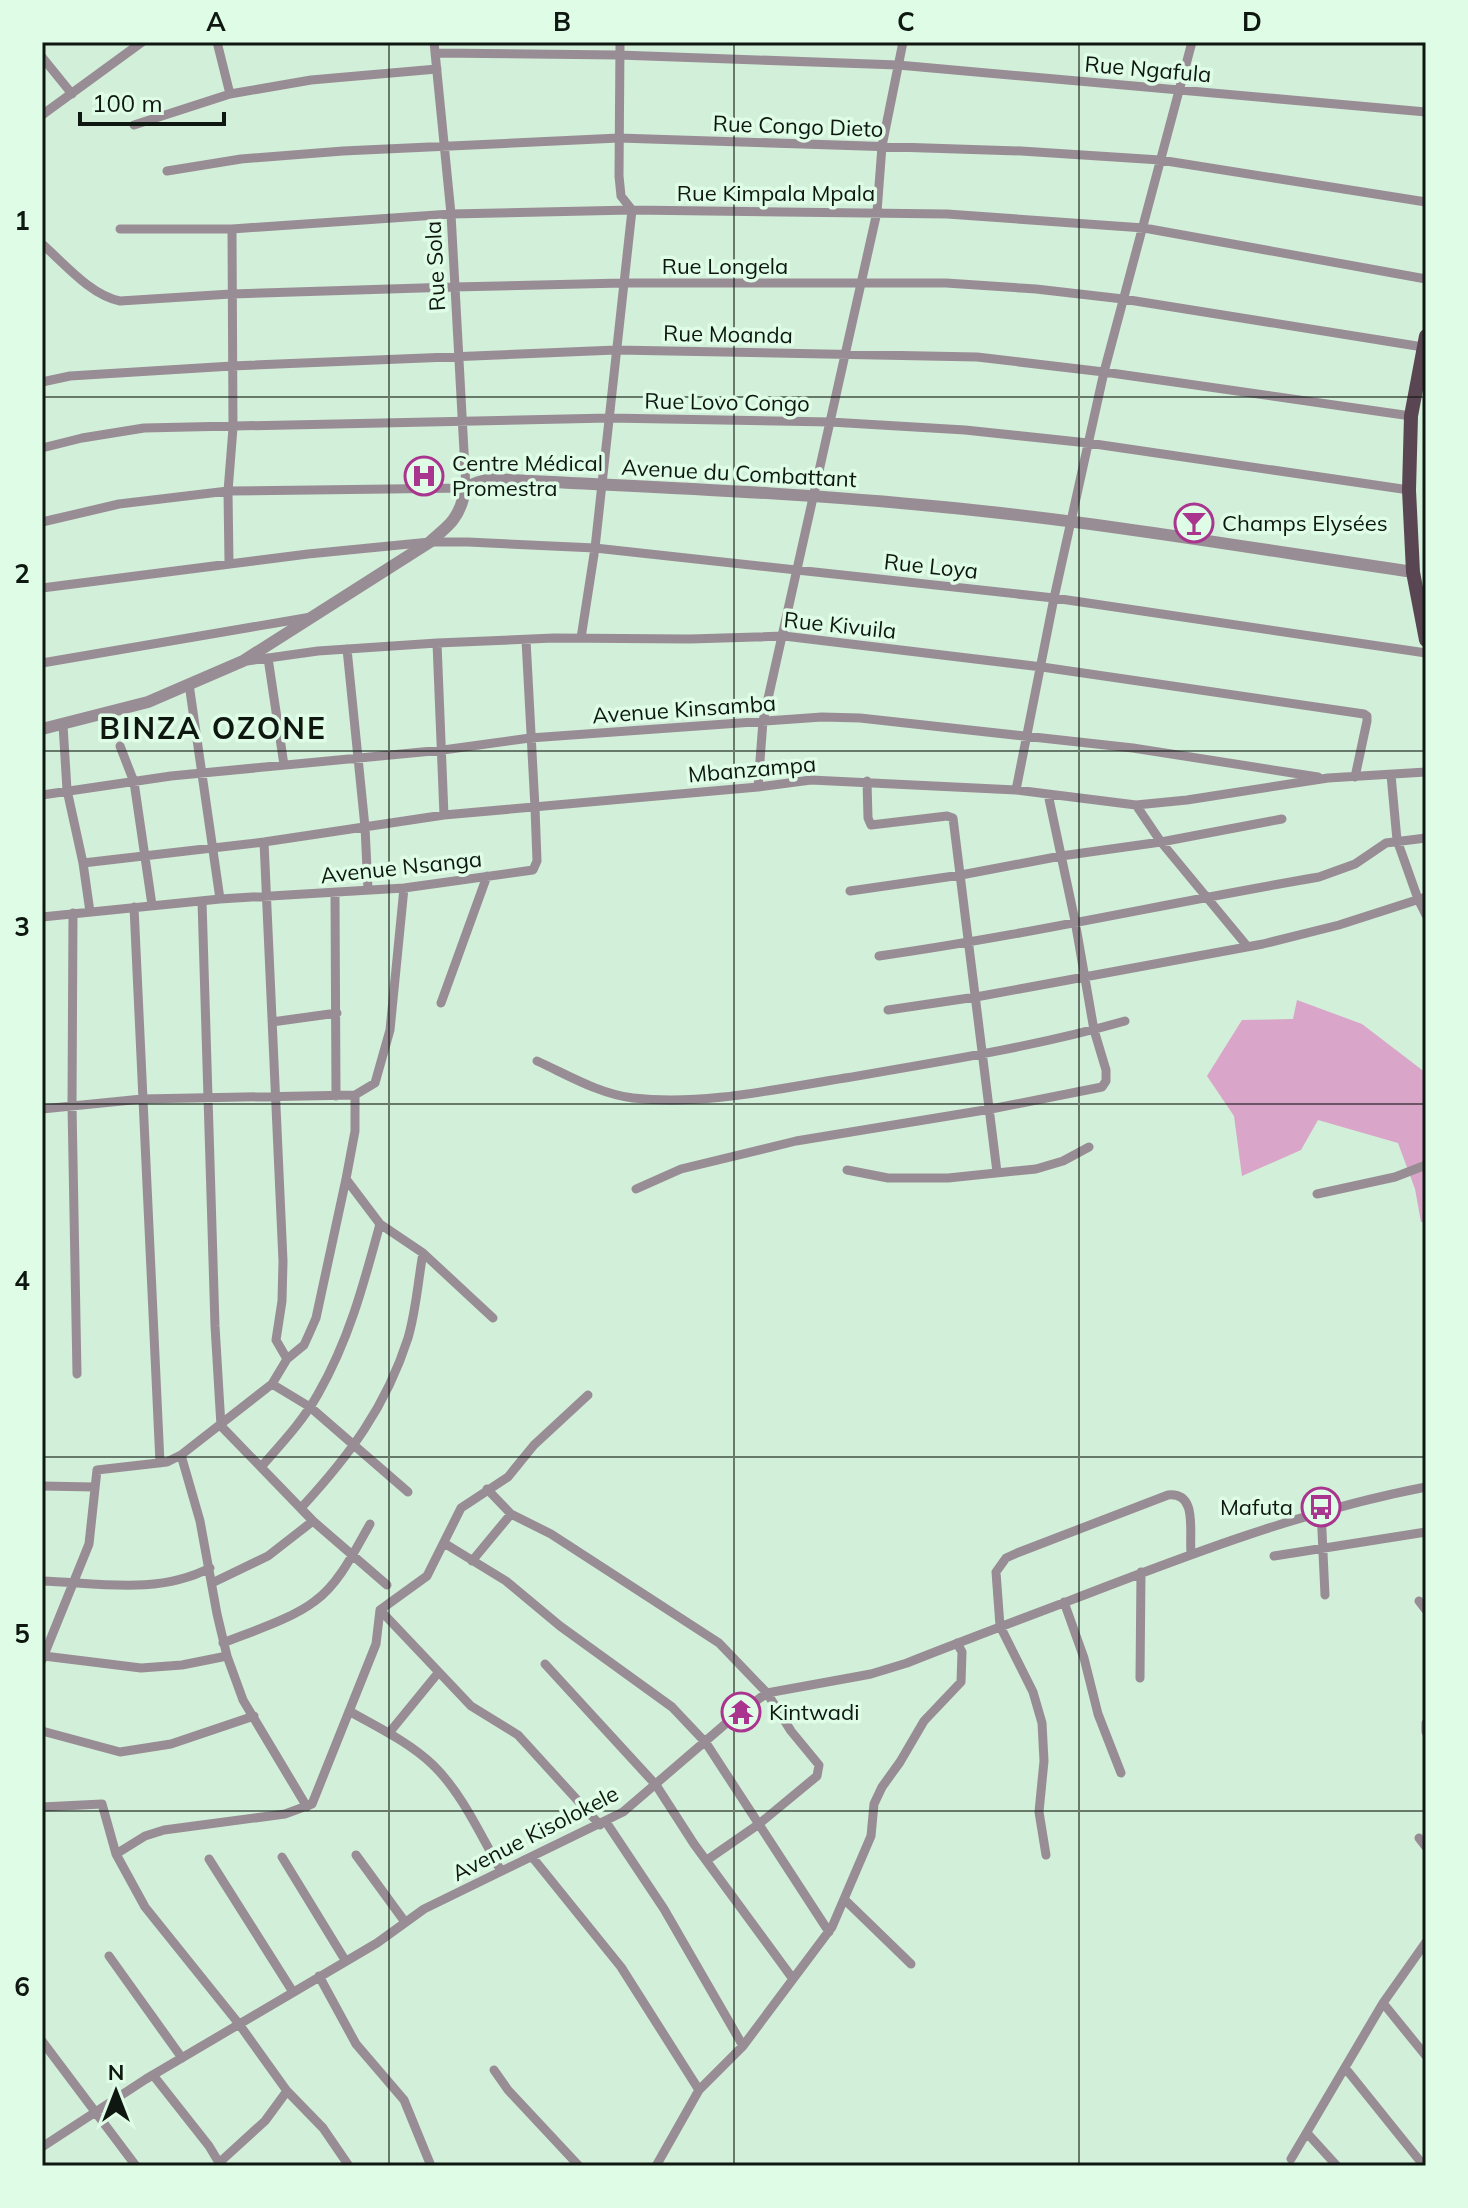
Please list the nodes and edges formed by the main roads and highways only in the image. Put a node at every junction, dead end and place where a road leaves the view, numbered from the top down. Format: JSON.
{"nodes":[{"id":1,"x":1425,"y":342,"type":"edge"},
{"id":2,"x":1422,"y":590,"type":"edge"},
{"id":3,"x":1426,"y":640,"type":"edge"}],
"edges":[{"from":1,"to":2,"type":"main road"},
{"from":2,"to":3,"type":"main road"}]}
